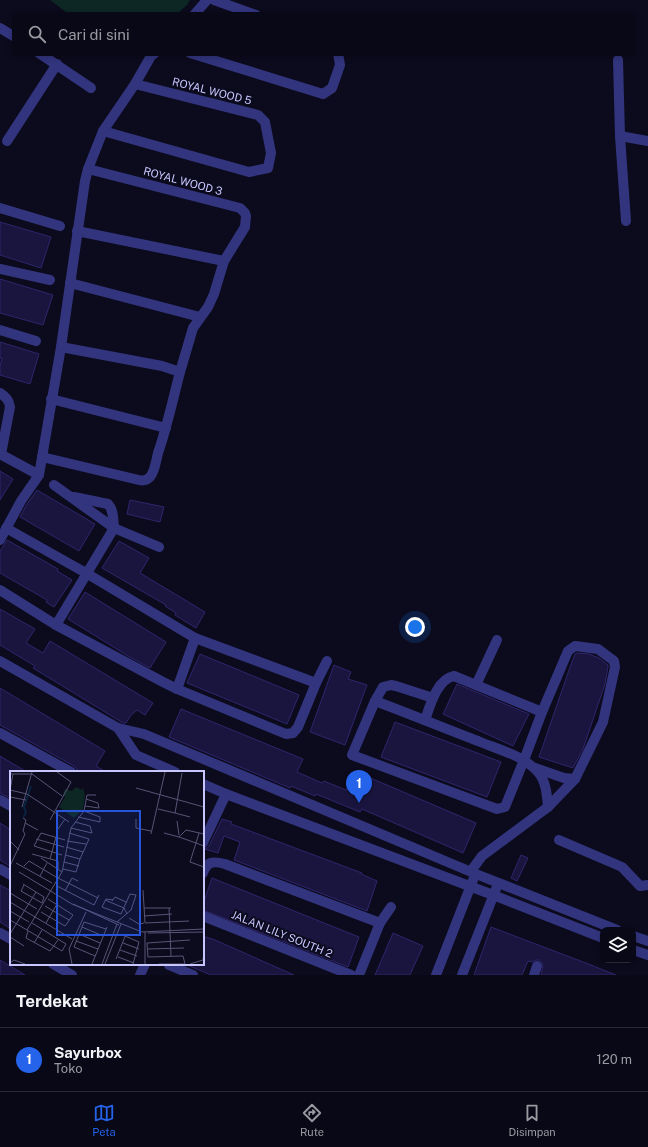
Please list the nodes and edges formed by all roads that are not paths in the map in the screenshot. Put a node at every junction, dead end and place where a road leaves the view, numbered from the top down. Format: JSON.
{"nodes":[{"id":1,"x":207,"y":0,"type":"edge"},
{"id":2,"x":214,"y":0,"type":"edge"},
{"id":3,"x":197,"y":12,"type":"edge"},
{"id":4,"x":248,"y":12,"type":"edge"},
{"id":5,"x":0,"y":28,"type":"edge"},
{"id":6,"x":12,"y":35,"type":"edge"},
{"id":7,"x":44,"y":56,"type":"edge"},
{"id":8,"x":151,"y":56,"type":"edge"},
{"id":9,"x":200,"y":56,"type":"edge"},
{"id":10,"x":338,"y":56,"type":"edge"},
{"id":11,"x":618,"y":60,"type":"dead end"},
{"id":12,"x":56,"y":64,"type":"junction"},
{"id":13,"x":135,"y":84,"type":"junction"},
{"id":14,"x":91,"y":88,"type":"dead end"},
{"id":15,"x":103,"y":131,"type":"junction"},
{"id":16,"x":620,"y":136,"type":"junction"},
{"id":17,"x":7,"y":141,"type":"dead end"},
{"id":18,"x":648,"y":141,"type":"edge"},
{"id":19,"x":88,"y":169,"type":"junction"},
{"id":20,"x":0,"y":208,"type":"edge"},
{"id":21,"x":626,"y":221,"type":"dead end"},
{"id":22,"x":60,"y":226,"type":"dead end"},
{"id":23,"x":77,"y":231,"type":"junction"},
{"id":24,"x":224,"y":261,"type":"junction"},
{"id":25,"x":0,"y":269,"type":"edge"},
{"id":26,"x":50,"y":280,"type":"dead end"},
{"id":27,"x":70,"y":284,"type":"junction"},
{"id":28,"x":200,"y":317,"type":"junction"},
{"id":29,"x":0,"y":330,"type":"edge"},
{"id":30,"x":36,"y":341,"type":"dead end"},
{"id":31,"x":61,"y":347,"type":"junction"},
{"id":32,"x":180,"y":372,"type":"junction"},
{"id":33,"x":0,"y":393,"type":"edge"},
{"id":34,"x":51,"y":399,"type":"junction"},
{"id":35,"x":166,"y":428,"type":"junction"},
{"id":36,"x":0,"y":454,"type":"edge"},
{"id":37,"x":42,"y":458,"type":"junction"},
{"id":38,"x":39,"y":475,"type":"junction"},
{"id":39,"x":54,"y":485,"type":"dead end"},
{"id":40,"x":70,"y":496,"type":"junction"},
{"id":41,"x":6,"y":528,"type":"junction"},
{"id":42,"x":114,"y":528,"type":"junction"},
{"id":43,"x":0,"y":540,"type":"edge"},
{"id":44,"x":159,"y":547,"type":"dead end"},
{"id":45,"x":86,"y":573,"type":"junction"},
{"id":46,"x":0,"y":590,"type":"edge"},
{"id":47,"x":56,"y":625,"type":"junction"},
{"id":48,"x":196,"y":638,"type":"junction"},
{"id":49,"x":497,"y":640,"type":"dead end"},
{"id":50,"x":327,"y":660,"type":"dead end"},
{"id":51,"x":0,"y":661,"type":"edge"},
{"id":52,"x":316,"y":683,"type":"junction"},
{"id":53,"x":476,"y":685,"type":"junction"},
{"id":54,"x":177,"y":689,"type":"junction"},
{"id":55,"x":433,"y":698,"type":"junction"},
{"id":56,"x":375,"y":701,"type":"junction"},
{"id":57,"x":542,"y":712,"type":"junction"},
{"id":58,"x":425,"y":720,"type":"junction"},
{"id":59,"x":118,"y":728,"type":"junction"},
{"id":60,"x":0,"y":733,"type":"edge"},
{"id":61,"x":524,"y":760,"type":"junction"},
{"id":62,"x":533,"y":767,"type":"junction"},
{"id":63,"x":69,"y":771,"type":"edge"},
{"id":64,"x":173,"y":771,"type":"edge"},
{"id":65,"x":575,"y":779,"type":"junction"},
{"id":66,"x":204,"y":784,"type":"edge"},
{"id":67,"x":226,"y":794,"type":"junction"},
{"id":68,"x":0,"y":800,"type":"edge"},
{"id":69,"x":10,"y":805,"type":"edge"},
{"id":70,"x":548,"y":807,"type":"junction"},
{"id":71,"x":559,"y":840,"type":"dead end"},
{"id":72,"x":204,"y":841,"type":"edge"},
{"id":73,"x":0,"y":869,"type":"edge"},
{"id":74,"x":204,"y":870,"type":"edge"},
{"id":75,"x":473,"y":873,"type":"junction"},
{"id":76,"x":10,"y":874,"type":"edge"},
{"id":77,"x":498,"y":883,"type":"junction"},
{"id":78,"x":648,"y":885,"type":"edge"},
{"id":79,"x":471,"y":886,"type":"junction"},
{"id":80,"x":493,"y":895,"type":"junction"},
{"id":81,"x":391,"y":907,"type":"dead end"},
{"id":82,"x":204,"y":916,"type":"edge"},
{"id":83,"x":380,"y":923,"type":"junction"},
{"id":84,"x":609,"y":927,"type":"edge"},
{"id":85,"x":0,"y":933,"type":"edge"},
{"id":86,"x":600,"y":937,"type":"edge"},
{"id":87,"x":636,"y":937,"type":"edge"},
{"id":88,"x":10,"y":938,"type":"edge"},
{"id":89,"x":648,"y":940,"type":"edge"},
{"id":90,"x":636,"y":951,"type":"edge"},
{"id":91,"x":648,"y":955,"type":"edge"},
{"id":92,"x":55,"y":965,"type":"edge"},
{"id":93,"x":145,"y":965,"type":"edge"},
{"id":94,"x":169,"y":965,"type":"edge"},
{"id":95,"x":171,"y":965,"type":"edge"},
{"id":96,"x":72,"y":975,"type":"edge"},
{"id":97,"x":140,"y":975,"type":"edge"},
{"id":98,"x":165,"y":975,"type":"edge"},
{"id":99,"x":193,"y":975,"type":"edge"},
{"id":100,"x":351,"y":975,"type":"edge"},
{"id":101,"x":359,"y":975,"type":"edge"},
{"id":102,"x":436,"y":975,"type":"edge"},
{"id":103,"x":462,"y":975,"type":"edge"}],
"edges":[{"from":1,"to":3,"type":"street"},
{"from":2,"to":4,"type":"street"},
{"from":5,"to":6,"type":"street"},
{"from":7,"to":12,"type":"street"},
{"from":8,"to":13,"type":"street"},
{"from":9,"to":10,"type":"street"},
{"from":11,"to":16,"type":"street"},
{"from":12,"to":14,"type":"street"},
{"from":12,"to":17,"type":"street"},
{"from":13,"to":15,"type":"street"},
{"from":13,"to":15,"type":"street","name":"ROYAL WOOD 5"},
{"from":15,"to":19,"type":"street"},
{"from":16,"to":18,"type":"street"},
{"from":16,"to":21,"type":"street"},
{"from":19,"to":23,"type":"street"},
{"from":19,"to":24,"type":"street","name":"ROYAL WOOD 3"},
{"from":20,"to":22,"type":"street"},
{"from":23,"to":24,"type":"street"},
{"from":23,"to":27,"type":"street"},
{"from":24,"to":28,"type":"street","name":"ROYAL WOOD 3"},
{"from":25,"to":26,"type":"street"},
{"from":27,"to":28,"type":"street"},
{"from":27,"to":31,"type":"street"},
{"from":28,"to":32,"type":"street","name":"ROYAL WOOD 3"},
{"from":29,"to":30,"type":"street"},
{"from":31,"to":32,"type":"street"},
{"from":31,"to":34,"type":"street"},
{"from":32,"to":35,"type":"street","name":"ROYAL WOOD 3"},
{"from":33,"to":36,"type":"street"},
{"from":34,"to":35,"type":"street"},
{"from":34,"to":37,"type":"street"},
{"from":35,"to":37,"type":"street","name":"ROYAL WOOD 3"},
{"from":36,"to":38,"type":"street"},
{"from":37,"to":38,"type":"street"},
{"from":38,"to":41,"type":"street"},
{"from":39,"to":40,"type":"street"},
{"from":40,"to":42,"type":"street"},
{"from":40,"to":42,"type":"street"},
{"from":41,"to":43,"type":"street"},
{"from":41,"to":45,"type":"street"},
{"from":42,"to":44,"type":"street"},
{"from":42,"to":45,"type":"street"},
{"from":45,"to":47,"type":"street"},
{"from":45,"to":48,"type":"street"},
{"from":46,"to":47,"type":"street"},
{"from":47,"to":54,"type":"street"},
{"from":48,"to":52,"type":"street"},
{"from":48,"to":54,"type":"street"},
{"from":49,"to":53,"type":"street"},
{"from":50,"to":52,"type":"street"},
{"from":51,"to":59,"type":"street"},
{"from":52,"to":54,"type":"street"},
{"from":53,"to":55,"type":"street"},
{"from":53,"to":57,"type":"street"},
{"from":55,"to":56,"type":"street"},
{"from":55,"to":58,"type":"street"},
{"from":56,"to":58,"type":"street"},
{"from":56,"to":61,"type":"street"},
{"from":57,"to":61,"type":"street"},
{"from":57,"to":65,"type":"street"},
{"from":58,"to":61,"type":"street"},
{"from":59,"to":64,"type":"street"},
{"from":59,"to":75,"type":"street"},
{"from":60,"to":63,"type":"street"},
{"from":61,"to":62,"type":"street"},
{"from":62,"to":65,"type":"street"},
{"from":62,"to":70,"type":"street"},
{"from":65,"to":70,"type":"street"},
{"from":66,"to":67,"type":"street"},
{"from":67,"to":72,"type":"street"},
{"from":67,"to":79,"type":"street"},
{"from":68,"to":69,"type":"street"},
{"from":70,"to":75,"type":"street"},
{"from":71,"to":78,"type":"street"},
{"from":73,"to":76,"type":"street"},
{"from":74,"to":83,"type":"street"},
{"from":75,"to":77,"type":"street"},
{"from":75,"to":79,"type":"street"},
{"from":77,"to":80,"type":"street"},
{"from":77,"to":84,"type":"street"},
{"from":79,"to":80,"type":"street"},
{"from":79,"to":102,"type":"street"},
{"from":80,"to":86,"type":"street"},
{"from":80,"to":103,"type":"street"},
{"from":81,"to":83,"type":"street"},
{"from":82,"to":100,"type":"street","name":"JALAN LILY SOUTH 2"},
{"from":83,"to":101,"type":"street"},
{"from":85,"to":88,"type":"street"},
{"from":87,"to":89,"type":"street"},
{"from":90,"to":91,"type":"street"},
{"from":92,"to":96,"type":"street"},
{"from":93,"to":97,"type":"street"},
{"from":94,"to":98,"type":"street"},
{"from":95,"to":99,"type":"street"}]}
